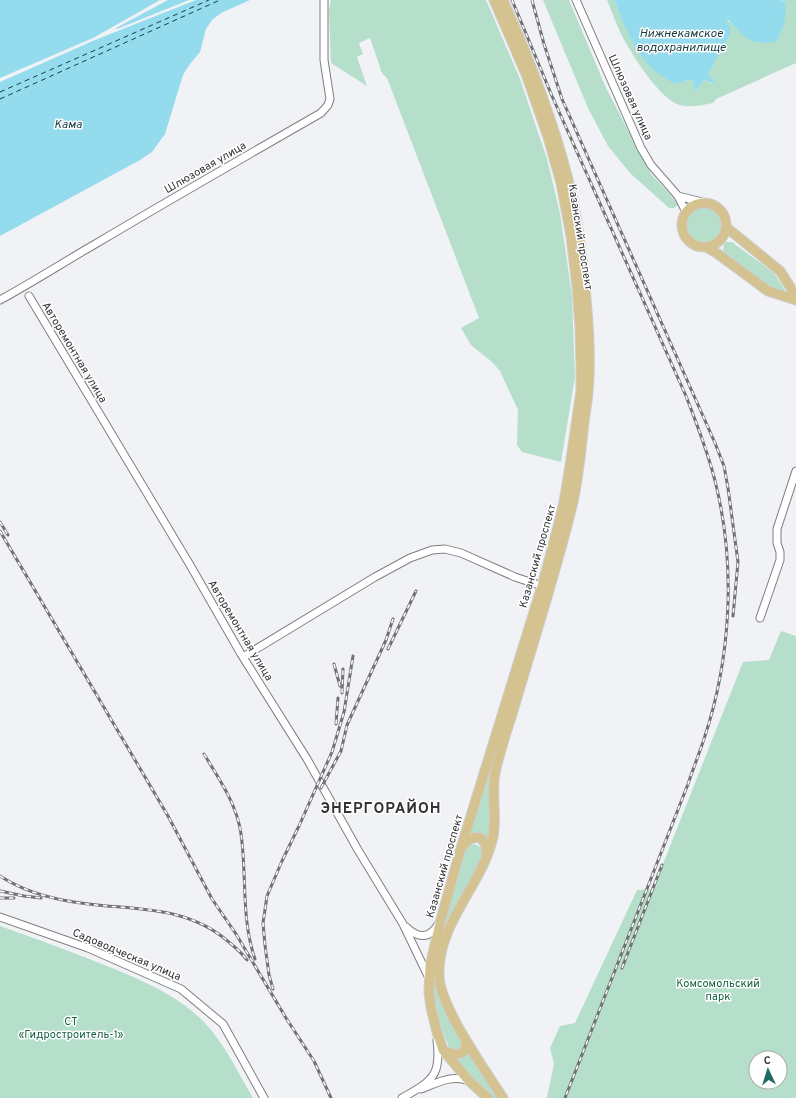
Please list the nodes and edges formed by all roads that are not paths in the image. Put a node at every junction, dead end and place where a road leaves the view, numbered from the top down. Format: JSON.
{"nodes":[{"id":1,"x":324,"y":0,"type":"edge"},
{"id":2,"x":494,"y":0,"type":"edge"},
{"id":3,"x":503,"y":0,"type":"edge"},
{"id":4,"x":576,"y":0,"type":"edge"},
{"id":5,"x":678,"y":196,"type":"junction"},
{"id":6,"x":710,"y":204,"type":"junction"},
{"id":7,"x":686,"y":212,"type":"junction"},
{"id":8,"x":726,"y":227,"type":"junction"},
{"id":9,"x":708,"y":248,"type":"junction"},
{"id":10,"x":32,"y":282,"type":"junction"},
{"id":11,"x":793,"y":288,"type":"edge"},
{"id":12,"x":13,"y":293,"type":"junction"},
{"id":13,"x":28,"y":296,"type":"junction"},
{"id":14,"x":796,"y":296,"type":"edge"},
{"id":15,"x":0,"y":300,"type":"edge"},
{"id":16,"x":796,"y":300,"type":"edge"},
{"id":17,"x":796,"y":471,"type":"edge"},
{"id":18,"x":568,"y":502,"type":"junction"},
{"id":19,"x":563,"y":524,"type":"junction"},
{"id":20,"x":542,"y":586,"type":"junction"},
{"id":21,"x":760,"y":618,"type":"dead end"},
{"id":22,"x":243,"y":656,"type":"junction"},
{"id":23,"x":461,"y":848,"type":"junction"},
{"id":24,"x":485,"y":859,"type":"junction"},
{"id":25,"x":0,"y":917,"type":"edge"},
{"id":26,"x":441,"y":919,"type":"junction"},
{"id":27,"x":403,"y":924,"type":"junction"},
{"id":28,"x":429,"y":978,"type":"junction"},
{"id":29,"x":437,"y":1032,"type":"junction"},
{"id":30,"x":464,"y":1036,"type":"junction"},
{"id":31,"x":444,"y":1050,"type":"junction"},
{"id":32,"x":469,"y":1081,"type":"junction"},
{"id":33,"x":410,"y":1094,"type":"junction"},
{"id":34,"x":264,"y":1098,"type":"edge"},
{"id":35,"x":402,"y":1098,"type":"edge"},
{"id":36,"x":488,"y":1098,"type":"edge"},
{"id":37,"x":503,"y":1098,"type":"edge"}],
"edges":[{"from":1,"to":10,"type":"street","name":"Шлюзовая улица"},
{"from":2,"to":18,"type":"main road","name":"Казанский проспект"},
{"from":3,"to":18,"type":"main road","name":"Казанский проспект"},
{"from":4,"to":5,"type":"street","name":"Шлюзовая улица"},
{"from":5,"to":6,"type":"street"},
{"from":5,"to":7,"type":"street","name":"Шлюзовая улица"},
{"from":6,"to":7,"type":"main road"},
{"from":6,"to":8,"type":"main road"},
{"from":7,"to":9,"type":"main road"},
{"from":8,"to":9,"type":"main road"},
{"from":8,"to":11,"type":"main road"},
{"from":9,"to":16,"type":"main road"},
{"from":10,"to":12,"type":"street","name":"Шлюзовая улица"},
{"from":10,"to":13,"type":"street"},
{"from":11,"to":14,"type":"main road"},
{"from":12,"to":13,"type":"street"},
{"from":12,"to":15,"type":"street","name":"Шлюзовая улица"},
{"from":13,"to":22,"type":"street","name":"Авторемонтная улица"},
{"from":17,"to":21,"type":"street"},
{"from":18,"to":19,"type":"main road","name":"Казанский проспект"},
{"from":19,"to":20,"type":"main road","name":"Казанский проспект"},
{"from":19,"to":24,"type":"main road","name":"Казанский проспект"},
{"from":20,"to":22,"type":"street"},
{"from":20,"to":23,"type":"main road","name":"Казанский проспект"},
{"from":22,"to":27,"type":"street","name":"Авторемонтная улица"},
{"from":23,"to":24,"type":"main road"},
{"from":23,"to":26,"type":"main road","name":"Казанский проспект"},
{"from":24,"to":30,"type":"main road","name":"Казанский проспект"},
{"from":25,"to":34,"type":"street","name":"Садоводческая улица"},
{"from":26,"to":27,"type":"street"},
{"from":26,"to":28,"type":"main road","name":"Казанский проспект"},
{"from":27,"to":28,"type":"street","name":"Авторемонтная улица"},
{"from":28,"to":29,"type":"main road","name":"Казанский проспект"},
{"from":29,"to":31,"type":"main road","name":"Казанский проспект"},
{"from":29,"to":33,"type":"street"},
{"from":30,"to":31,"type":"main road"},
{"from":30,"to":37,"type":"main road","name":"Казанский проспект"},
{"from":31,"to":32,"type":"main road","name":"Казанский проспект"},
{"from":32,"to":33,"type":"street"},
{"from":32,"to":36,"type":"main road","name":"Казанский проспект"},
{"from":33,"to":35,"type":"street"}]}
